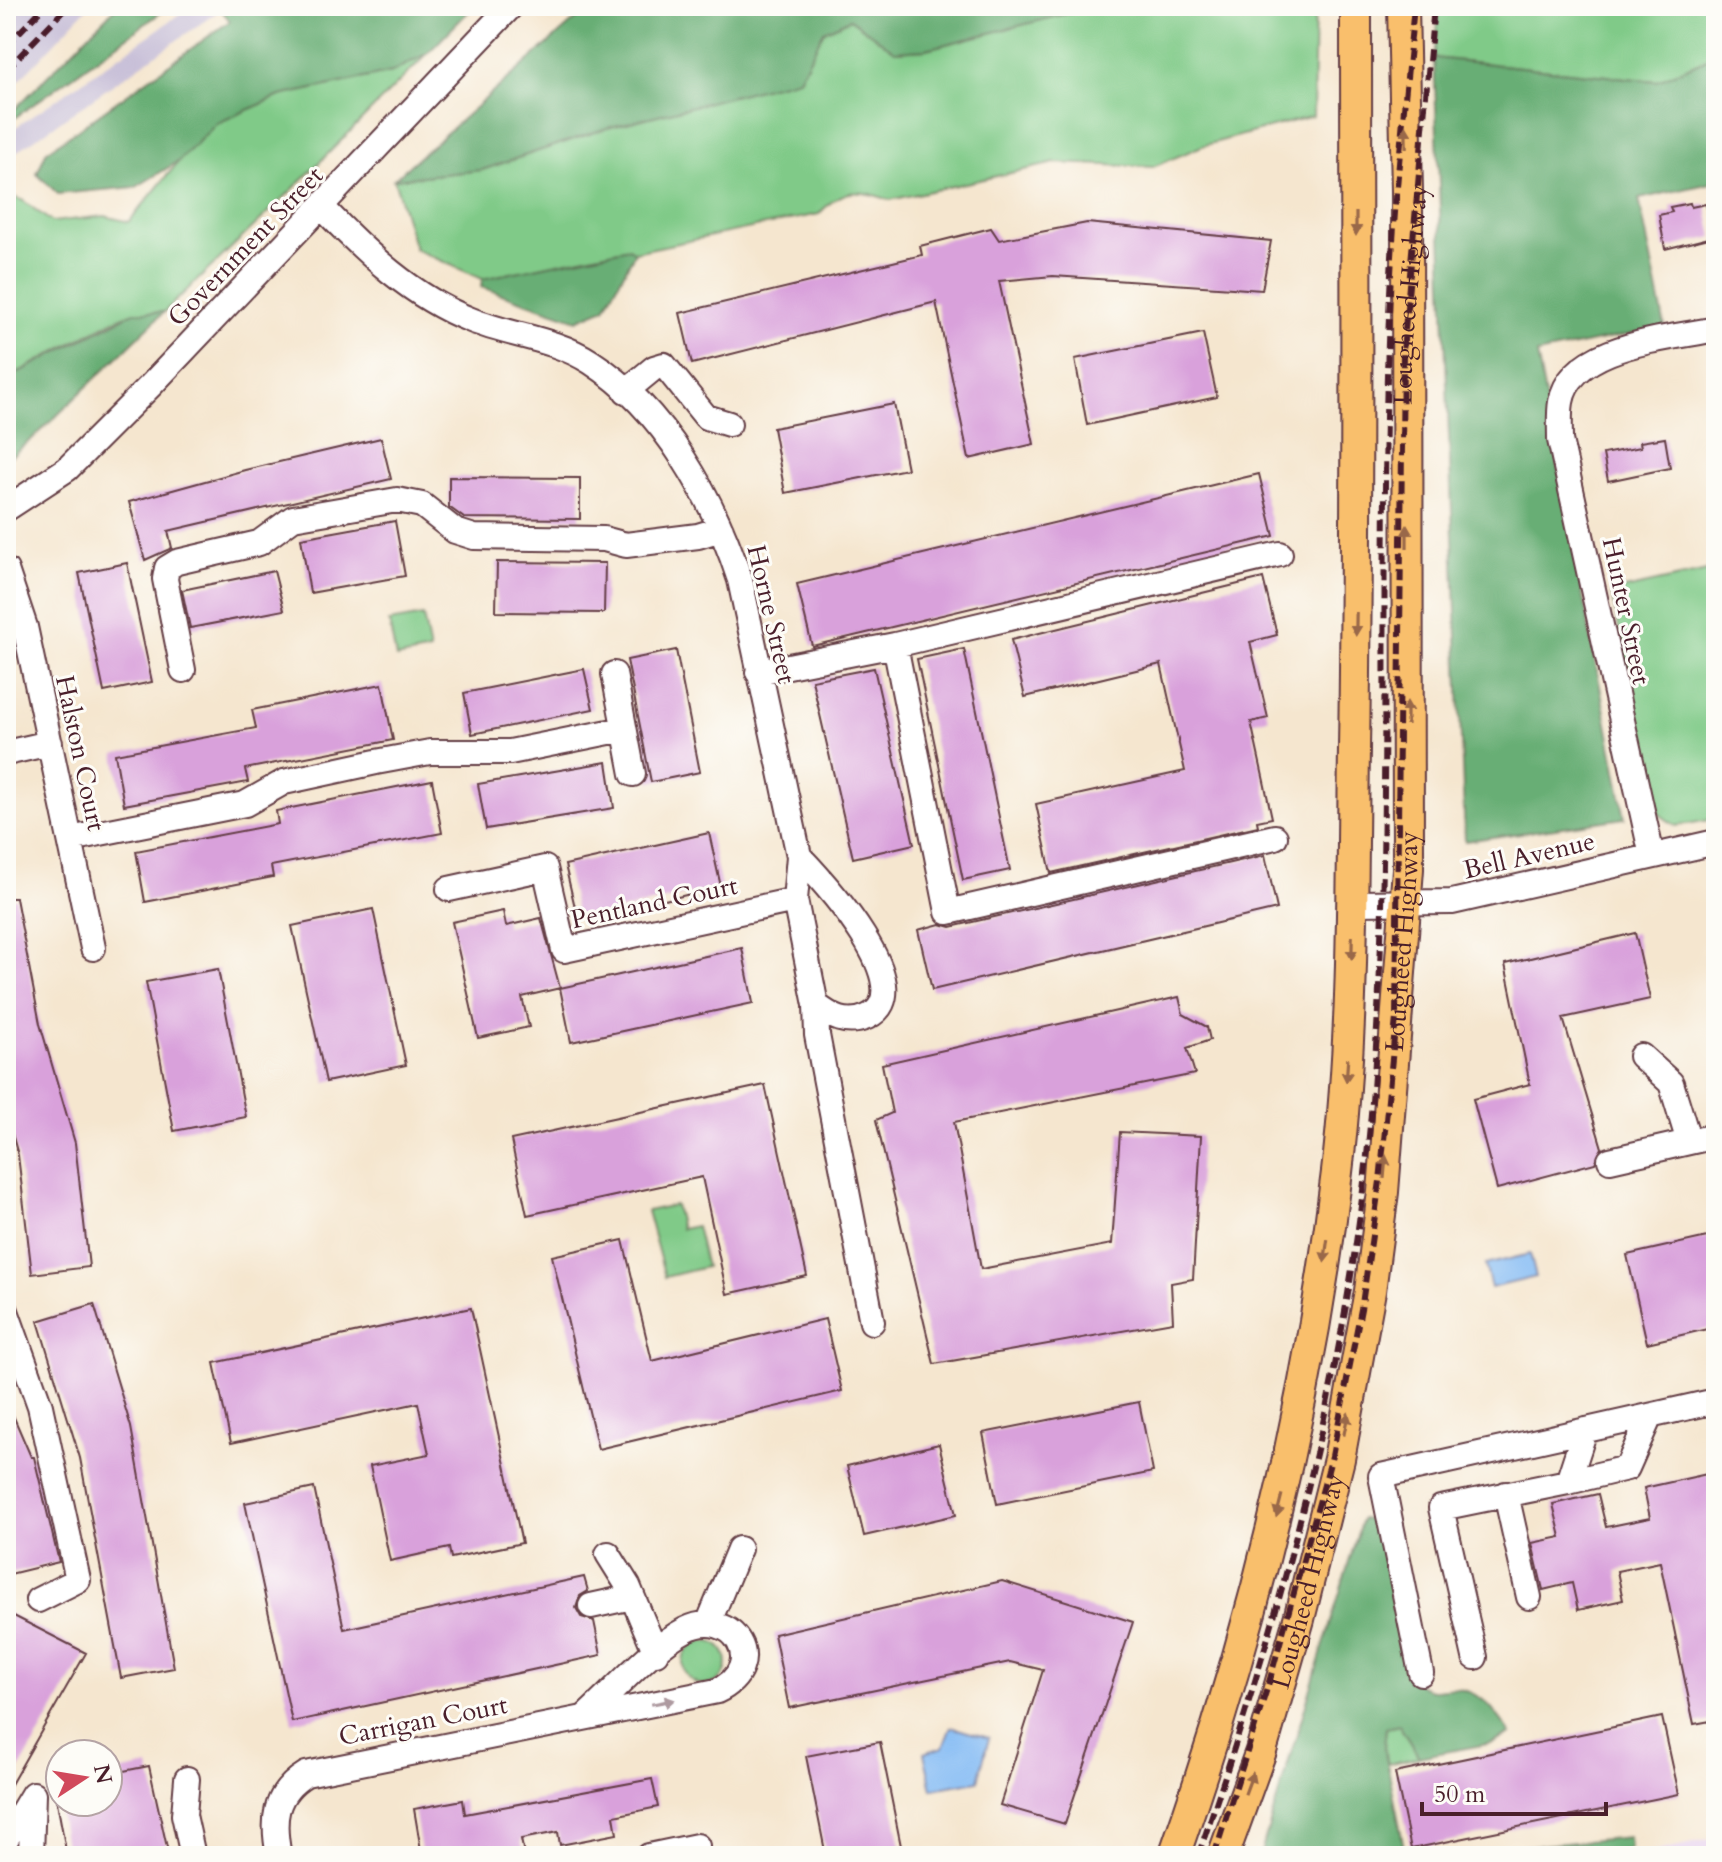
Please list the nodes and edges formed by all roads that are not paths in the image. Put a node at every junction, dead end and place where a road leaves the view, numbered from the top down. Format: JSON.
{"nodes":[{"id":1,"x":511,"y":6,"type":"edge"},
{"id":2,"x":1356,"y":6,"type":"edge"},
{"id":3,"x":1403,"y":6,"type":"edge"},
{"id":4,"x":322,"y":207,"type":"junction"},
{"id":5,"x":1716,"y":329,"type":"edge"},
{"id":6,"x":626,"y":391,"type":"junction"},
{"id":7,"x":729,"y":424,"type":"dead end"},
{"id":8,"x":6,"y":509,"type":"edge"},
{"id":9,"x":721,"y":529,"type":"junction"},
{"id":10,"x":1280,"y":554,"type":"dead end"},
{"id":11,"x":6,"y":570,"type":"edge"},
{"id":12,"x":895,"y":645,"type":"junction"},
{"id":13,"x":183,"y":670,"type":"dead end"},
{"id":14,"x":758,"y":672,"type":"junction"},
{"id":15,"x":614,"y":674,"type":"dead end"},
{"id":16,"x":624,"y":729,"type":"junction"},
{"id":17,"x":50,"y":743,"type":"junction"},
{"id":18,"x":6,"y":753,"type":"edge"},
{"id":19,"x":633,"y":774,"type":"dead end"},
{"id":20,"x":1275,"y":837,"type":"dead end"},
{"id":21,"x":70,"y":839,"type":"junction"},
{"id":22,"x":1716,"y":842,"type":"edge"},
{"id":23,"x":799,"y":856,"type":"junction"},
{"id":24,"x":1652,"y":856,"type":"junction"},
{"id":25,"x":449,"y":889,"type":"dead end"},
{"id":26,"x":795,"y":900,"type":"junction"},
{"id":27,"x":1352,"y":903,"type":"junction"},
{"id":28,"x":1404,"y":903,"type":"junction"},
{"id":29,"x":93,"y":948,"type":"dead end"},
{"id":30,"x":816,"y":1005,"type":"junction"},
{"id":31,"x":1641,"y":1056,"type":"dead end"},
{"id":32,"x":1716,"y":1136,"type":"edge"},
{"id":33,"x":1689,"y":1142,"type":"junction"},
{"id":34,"x":1610,"y":1160,"type":"dead end"},
{"id":35,"x":6,"y":1312,"type":"edge"},
{"id":36,"x":872,"y":1322,"type":"dead end"},
{"id":37,"x":1716,"y":1401,"type":"edge"},
{"id":38,"x":1650,"y":1416,"type":"junction"},
{"id":39,"x":1585,"y":1430,"type":"junction"},
{"id":40,"x":1568,"y":1482,"type":"junction"},
{"id":41,"x":1506,"y":1494,"type":"junction"},
{"id":42,"x":739,"y":1549,"type":"dead end"},
{"id":43,"x":608,"y":1554,"type":"dead end"},
{"id":44,"x":632,"y":1597,"type":"junction"},
{"id":45,"x":1529,"y":1597,"type":"dead end"},
{"id":46,"x":38,"y":1600,"type":"dead end"},
{"id":47,"x":591,"y":1606,"type":"dead end"},
{"id":48,"x":708,"y":1624,"type":"junction"},
{"id":49,"x":656,"y":1653,"type":"junction"},
{"id":50,"x":1475,"y":1657,"type":"dead end"},
{"id":51,"x":1421,"y":1673,"type":"dead end"},
{"id":52,"x":586,"y":1716,"type":"junction"},
{"id":53,"x":187,"y":1779,"type":"dead end"},
{"id":54,"x":6,"y":1839,"type":"edge"},
{"id":55,"x":697,"y":1846,"type":"dead end"},
{"id":56,"x":31,"y":1856,"type":"edge"},
{"id":57,"x":193,"y":1856,"type":"edge"},
{"id":58,"x":279,"y":1856,"type":"edge"},
{"id":59,"x":649,"y":1856,"type":"edge"},
{"id":60,"x":1174,"y":1856,"type":"edge"},
{"id":61,"x":1223,"y":1856,"type":"edge"}],
"edges":[{"from":1,"to":4,"type":"street","name":"Government Street"},
{"from":2,"to":27,"type":"main road","name":"Lougheed Highway","one_way":true},
{"from":28,"to":3,"type":"main road","name":"Lougheed Highway","one_way":true},
{"from":4,"to":6,"type":"street","name":"Horne Street"},
{"from":4,"to":8,"type":"street","name":"Government Street"},
{"from":5,"to":24,"type":"street","name":"Hunter Street"},
{"from":6,"to":7,"type":"street"},
{"from":6,"to":9,"type":"street","name":"Horne Street"},
{"from":9,"to":13,"type":"street"},
{"from":9,"to":14,"type":"street","name":"Horne Street"},
{"from":10,"to":12,"type":"street"},
{"from":11,"to":17,"type":"street","name":"Halston Court"},
{"from":12,"to":14,"type":"street"},
{"from":12,"to":20,"type":"street"},
{"from":14,"to":23,"type":"street","name":"Horne Street"},
{"from":15,"to":16,"type":"street"},
{"from":16,"to":19,"type":"street"},
{"from":16,"to":21,"type":"street"},
{"from":17,"to":18,"type":"street"},
{"from":17,"to":21,"type":"street","name":"Halston Court"},
{"from":21,"to":29,"type":"street","name":"Halston Court"},
{"from":22,"to":24,"type":"street","name":"Bell Avenue"},
{"from":23,"to":26,"type":"street","name":"Horne Street"},
{"from":23,"to":30,"type":"street","name":"Horne Street"},
{"from":24,"to":28,"type":"street","name":"Bell Avenue"},
{"from":25,"to":26,"type":"street","name":"Pentland Court"},
{"from":26,"to":30,"type":"street","name":"Horne Street"},
{"from":27,"to":28,"type":"street","name":"Bell Avenue"},
{"from":27,"to":60,"type":"main road","name":"Lougheed Highway","one_way":true},
{"from":61,"to":28,"type":"main road","name":"Lougheed Highway","one_way":true},
{"from":30,"to":36,"type":"street"},
{"from":31,"to":33,"type":"street"},
{"from":32,"to":33,"type":"street"},
{"from":33,"to":34,"type":"street"},
{"from":35,"to":46,"type":"street"},
{"from":37,"to":38,"type":"street"},
{"from":38,"to":39,"type":"street"},
{"from":38,"to":40,"type":"street"},
{"from":39,"to":40,"type":"street"},
{"from":39,"to":51,"type":"street"},
{"from":40,"to":41,"type":"street"},
{"from":41,"to":45,"type":"street"},
{"from":41,"to":50,"type":"street"},
{"from":42,"to":48,"type":"street"},
{"from":43,"to":44,"type":"street"},
{"from":44,"to":47,"type":"street"},
{"from":44,"to":49,"type":"street"},
{"from":48,"to":49,"type":"street"},
{"from":52,"to":48,"type":"street","name":"Carrigan Court","one_way":true},
{"from":49,"to":52,"type":"street"},
{"from":52,"to":58,"type":"street","name":"Carrigan Court"},
{"from":53,"to":57,"type":"street"},
{"from":54,"to":56,"type":"street"},
{"from":55,"to":59,"type":"street"}]}
